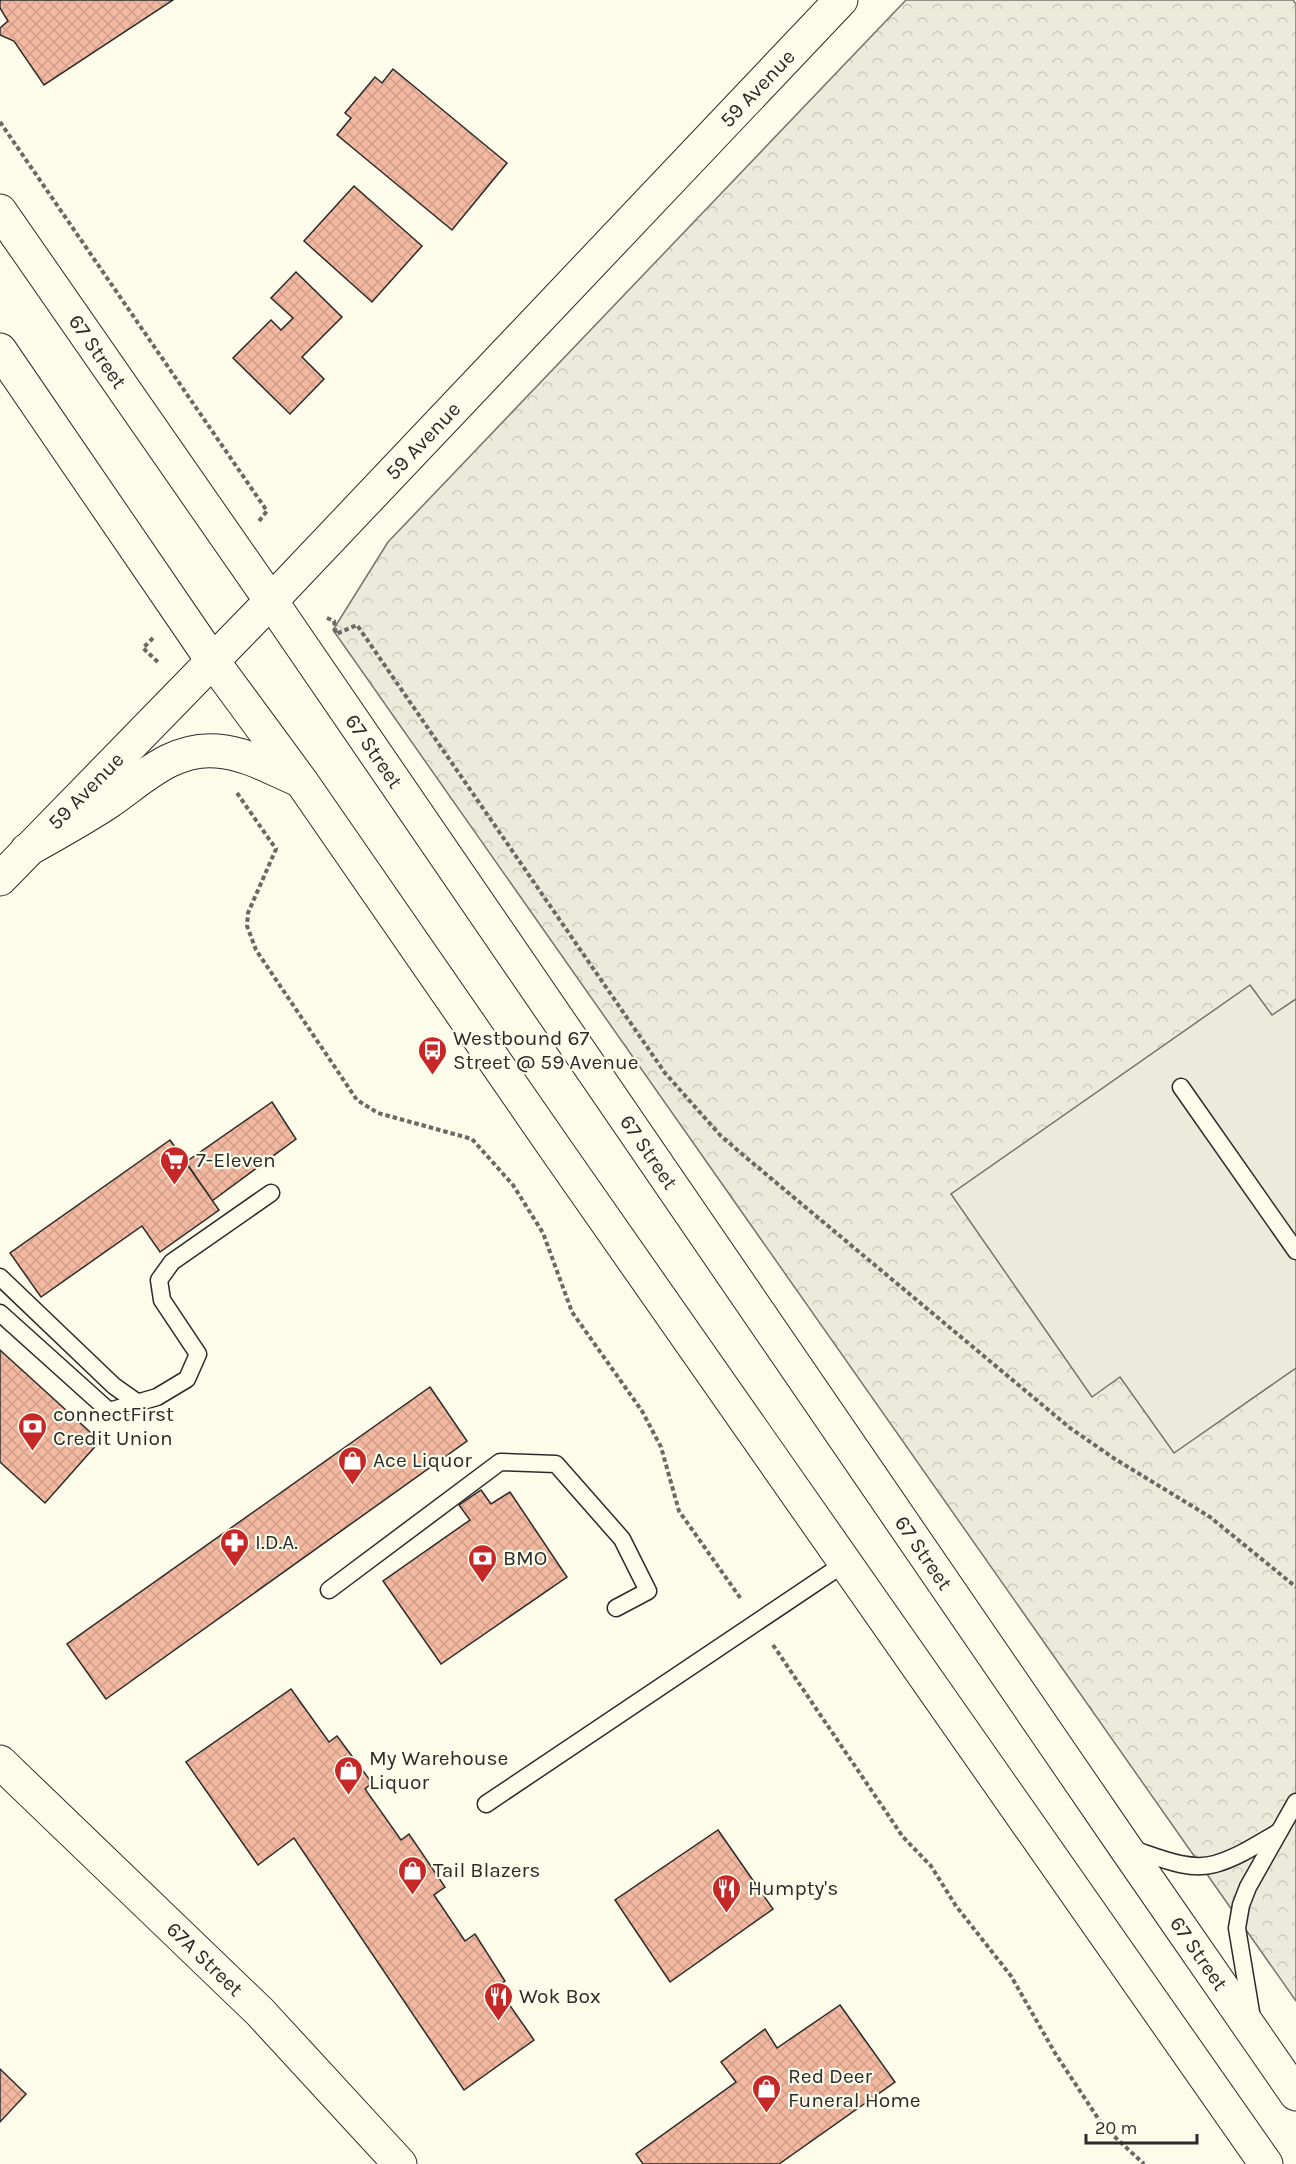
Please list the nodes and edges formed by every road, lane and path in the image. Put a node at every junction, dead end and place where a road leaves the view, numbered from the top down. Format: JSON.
{"nodes":[{"id":1,"x":841,"y":0,"type":"edge"},
{"id":2,"x":0,"y":122,"type":"edge"},
{"id":3,"x":0,"y":211,"type":"edge"},
{"id":4,"x":0,"y":350,"type":"edge"},
{"id":5,"x":255,"y":525,"type":"dead end"},
{"id":6,"x":272,"y":601,"type":"junction"},
{"id":7,"x":327,"y":618,"type":"dead end"},
{"id":8,"x":212,"y":660,"type":"junction"},
{"id":9,"x":301,"y":781,"type":"junction"},
{"id":10,"x":234,"y":788,"type":"dead end"},
{"id":11,"x":27,"y":850,"type":"junction"},
{"id":12,"x":0,"y":879,"type":"edge"},
{"id":13,"x":1181,"y":1087,"type":"dead end"},
{"id":14,"x":271,"y":1194,"type":"dead end"},
{"id":15,"x":1296,"y":1251,"type":"edge"},
{"id":16,"x":0,"y":1277,"type":"edge"},
{"id":17,"x":0,"y":1313,"type":"edge"},
{"id":18,"x":138,"y":1403,"type":"junction"},
{"id":19,"x":845,"y":1563,"type":"junction"},
{"id":20,"x":1296,"y":1587,"type":"edge"},
{"id":21,"x":329,"y":1590,"type":"dead end"},
{"id":22,"x":616,"y":1608,"type":"dead end"},
{"id":23,"x":757,"y":1621,"type":"junction"},
{"id":24,"x":0,"y":1762,"type":"edge"},
{"id":25,"x":1296,"y":1802,"type":"edge"},
{"id":26,"x":486,"y":1804,"type":"dead end"},
{"id":27,"x":1277,"y":1833,"type":"junction"},
{"id":28,"x":1125,"y":1847,"type":"junction"},
{"id":29,"x":1255,"y":2037,"type":"junction"},
{"id":30,"x":1296,"y":2094,"type":"edge"},
{"id":31,"x":400,"y":2164,"type":"edge"},
{"id":32,"x":1144,"y":2164,"type":"edge"},
{"id":33,"x":1266,"y":2164,"type":"edge"}],
"edges":[{"from":1,"to":6,"type":"main road","name":"59 Avenue"},
{"from":2,"to":5,"type":"path"},
{"from":3,"to":6,"type":"main road","name":"67 Street"},
{"from":4,"to":8,"type":"main road"},
{"from":6,"to":8,"type":"main road","name":"59 Avenue"},
{"from":6,"to":28,"type":"main road","name":"67 Street"},
{"from":7,"to":20,"type":"path"},
{"from":8,"to":9,"type":"main road"},
{"from":8,"to":11,"type":"main road","name":"59 Avenue"},
{"from":9,"to":11,"type":"main road"},
{"from":9,"to":19,"type":"main road"},
{"from":10,"to":23,"type":"path"},
{"from":11,"to":12,"type":"main road","name":"59 Avenue"},
{"from":13,"to":15,"type":"lane"},
{"from":14,"to":18,"type":"lane"},
{"from":16,"to":18,"type":"lane"},
{"from":17,"to":18,"type":"lane"},
{"from":19,"to":23,"type":"lane"},
{"from":19,"to":33,"type":"main road"},
{"from":21,"to":22,"type":"lane"},
{"from":23,"to":26,"type":"lane"},
{"from":23,"to":32,"type":"path"},
{"from":24,"to":31,"type":"main road","name":"67A Street"},
{"from":25,"to":27,"type":"lane"},
{"from":27,"to":28,"type":"lane"},
{"from":27,"to":29,"type":"lane"},
{"from":28,"to":29,"type":"main road","name":"67 Street"},
{"from":29,"to":30,"type":"main road","name":"67 Street"}]}
